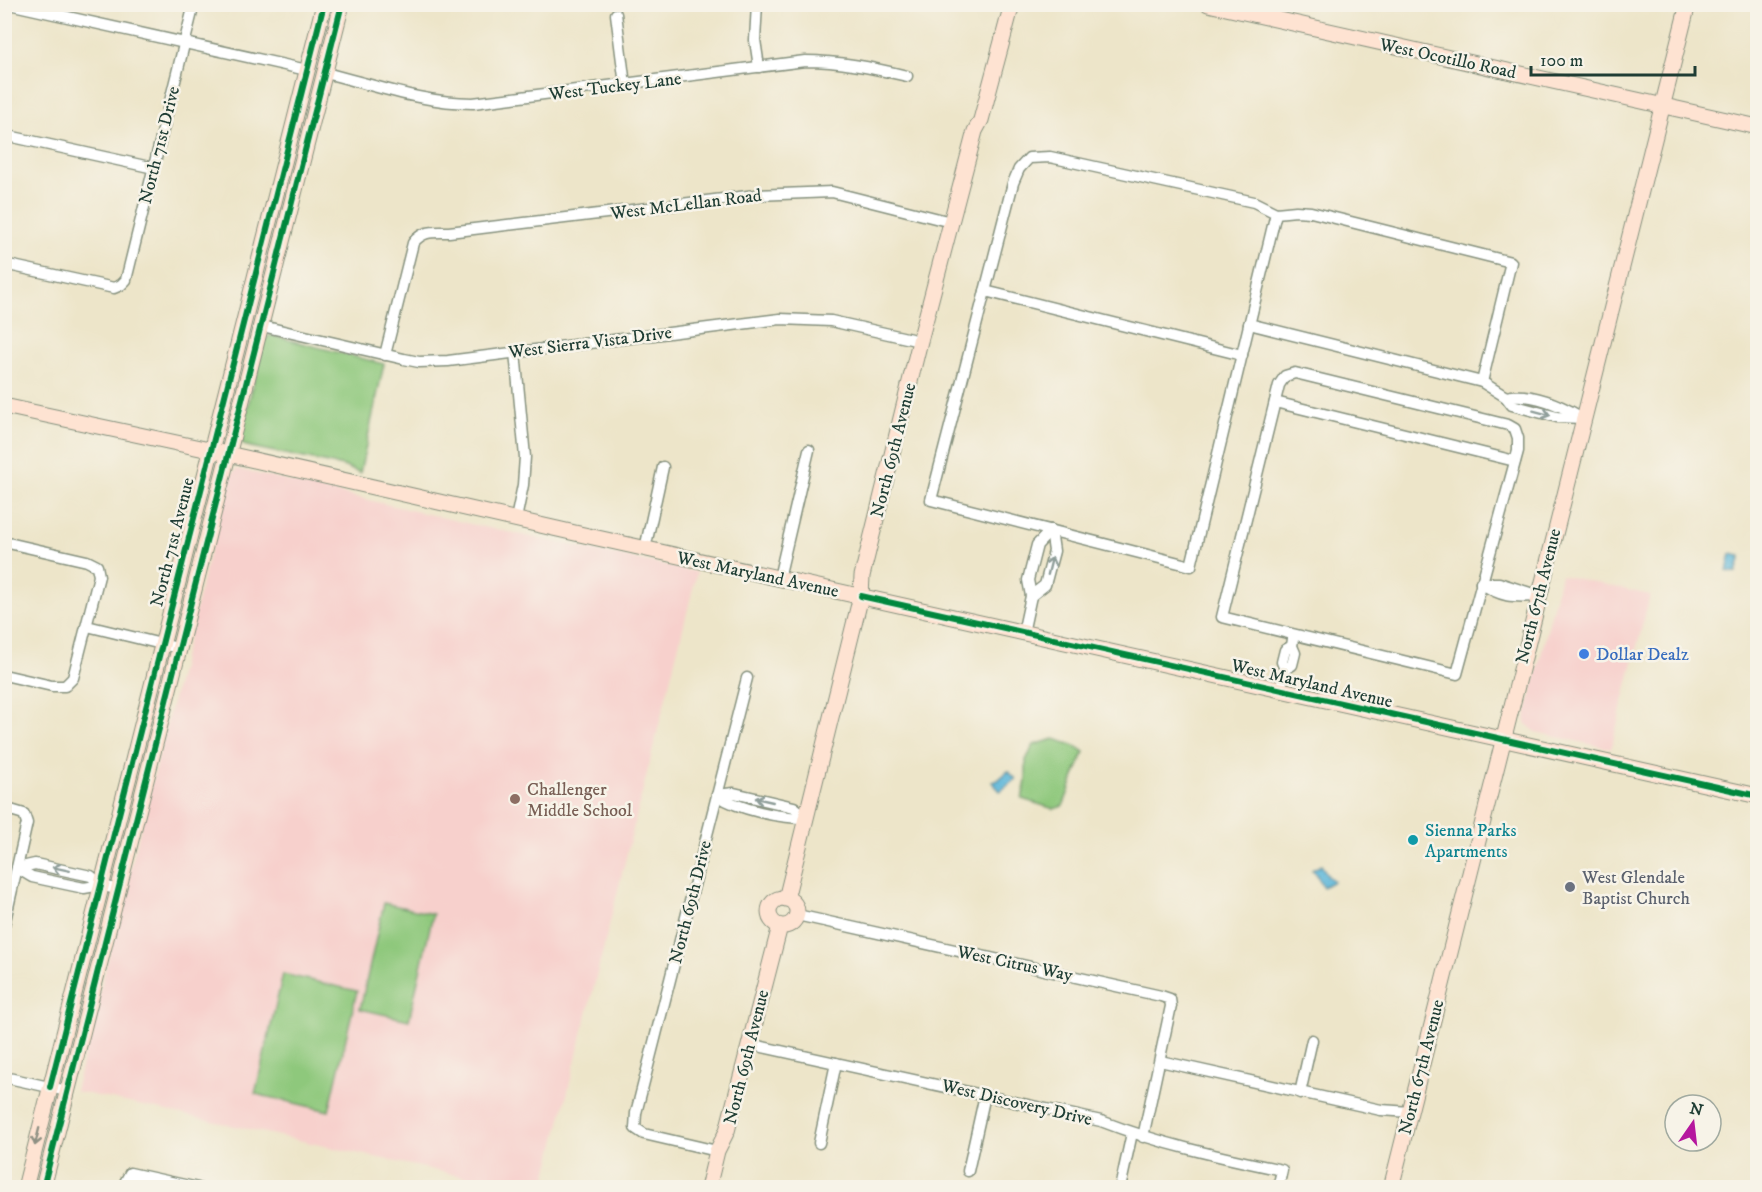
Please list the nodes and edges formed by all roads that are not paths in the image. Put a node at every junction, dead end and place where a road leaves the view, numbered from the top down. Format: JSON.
{"nodes":[{"id":1,"x":9,"y":4,"type":"edge"},
{"id":2,"x":194,"y":4,"type":"edge"},
{"id":3,"x":324,"y":4,"type":"edge"},
{"id":4,"x":342,"y":4,"type":"edge"},
{"id":5,"x":757,"y":4,"type":"edge"},
{"id":6,"x":1012,"y":4,"type":"edge"},
{"id":7,"x":1208,"y":4,"type":"edge"},
{"id":8,"x":1688,"y":4,"type":"edge"},
{"id":9,"x":616,"y":14,"type":"dead end"},
{"id":10,"x":184,"y":43,"type":"junction"},
{"id":11,"x":759,"y":67,"type":"junction"},
{"id":12,"x":307,"y":70,"type":"junction"},
{"id":13,"x":325,"y":73,"type":"junction"},
{"id":14,"x":907,"y":76,"type":"dead end"},
{"id":15,"x":625,"y":85,"type":"junction"},
{"id":16,"x":1663,"y":105,"type":"junction"},
{"id":17,"x":1758,"y":127,"type":"edge"},
{"id":18,"x":4,"y":135,"type":"edge"},
{"id":19,"x":154,"y":168,"type":"junction"},
{"id":20,"x":1276,"y":213,"type":"junction"},
{"id":21,"x":951,"y":222,"type":"junction"},
{"id":22,"x":4,"y":264,"type":"edge"},
{"id":23,"x":985,"y":291,"type":"junction"},
{"id":24,"x":1249,"y":324,"type":"junction"},
{"id":25,"x":262,"y":326,"type":"junction"},
{"id":26,"x":920,"y":341,"type":"junction"},
{"id":27,"x":515,"y":352,"type":"junction"},
{"id":28,"x":385,"y":355,"type":"junction"},
{"id":29,"x":1242,"y":355,"type":"junction"},
{"id":30,"x":1482,"y":382,"type":"junction"},
{"id":31,"x":1275,"y":402,"type":"junction"},
{"id":32,"x":4,"y":405,"type":"edge"},
{"id":33,"x":1583,"y":418,"type":"junction"},
{"id":34,"x":211,"y":450,"type":"junction"},
{"id":35,"x":809,"y":450,"type":"dead end"},
{"id":36,"x":228,"y":454,"type":"junction"},
{"id":37,"x":1515,"y":461,"type":"junction"},
{"id":38,"x":663,"y":467,"type":"dead end"},
{"id":39,"x":516,"y":519,"type":"junction"},
{"id":40,"x":1051,"y":530,"type":"junction"},
{"id":41,"x":4,"y":543,"type":"edge"},
{"id":42,"x":645,"y":549,"type":"junction"},
{"id":43,"x":779,"y":578,"type":"junction"},
{"id":44,"x":1481,"y":583,"type":"junction"},
{"id":45,"x":861,"y":596,"type":"junction"},
{"id":46,"x":1031,"y":596,"type":"junction"},
{"id":47,"x":1538,"y":596,"type":"junction"},
{"id":48,"x":87,"y":626,"type":"junction"},
{"id":49,"x":1023,"y":633,"type":"junction"},
{"id":50,"x":1294,"y":635,"type":"junction"},
{"id":51,"x":162,"y":645,"type":"junction"},
{"id":52,"x":178,"y":648,"type":"junction"},
{"id":53,"x":4,"y":675,"type":"edge"},
{"id":54,"x":747,"y":678,"type":"dead end"},
{"id":55,"x":1280,"y":691,"type":"junction"},
{"id":56,"x":1503,"y":739,"type":"junction"},
{"id":57,"x":717,"y":795,"type":"junction"},
{"id":58,"x":1758,"y":796,"type":"edge"},
{"id":59,"x":4,"y":808,"type":"edge"},
{"id":60,"x":807,"y":818,"type":"junction"},
{"id":61,"x":17,"y":868,"type":"junction"},
{"id":62,"x":101,"y":885,"type":"junction"},
{"id":63,"x":118,"y":890,"type":"junction"},
{"id":64,"x":786,"y":899,"type":"junction"},
{"id":65,"x":797,"y":915,"type":"junction"},
{"id":66,"x":4,"y":925,"type":"edge"},
{"id":67,"x":780,"y":926,"type":"junction"},
{"id":68,"x":1312,"y":1040,"type":"dead end"},
{"id":69,"x":749,"y":1044,"type":"junction"},
{"id":70,"x":1160,"y":1061,"type":"junction"},
{"id":71,"x":836,"y":1063,"type":"junction"},
{"id":72,"x":4,"y":1077,"type":"edge"},
{"id":73,"x":50,"y":1087,"type":"junction"},
{"id":74,"x":67,"y":1091,"type":"junction"},
{"id":75,"x":1300,"y":1093,"type":"junction"},
{"id":76,"x":985,"y":1095,"type":"junction"},
{"id":77,"x":1410,"y":1112,"type":"junction"},
{"id":78,"x":1132,"y":1133,"type":"junction"},
{"id":79,"x":1143,"y":1137,"type":"junction"},
{"id":80,"x":819,"y":1143,"type":"dead end"},
{"id":81,"x":717,"y":1151,"type":"junction"},
{"id":82,"x":968,"y":1171,"type":"dead end"},
{"id":83,"x":25,"y":1188,"type":"edge"},
{"id":84,"x":43,"y":1188,"type":"edge"},
{"id":85,"x":122,"y":1188,"type":"edge"},
{"id":86,"x":198,"y":1188,"type":"edge"},
{"id":87,"x":708,"y":1188,"type":"edge"},
{"id":88,"x":1120,"y":1188,"type":"edge"},
{"id":89,"x":1278,"y":1188,"type":"edge"},
{"id":90,"x":1391,"y":1188,"type":"edge"}],
"edges":[{"from":1,"to":10,"type":"street"},
{"from":2,"to":10,"type":"street","name":"North 71st Drive"},
{"from":3,"to":12,"type":"street","name":"North 71st Avenue"},
{"from":4,"to":13,"type":"street","name":"North 71st Avenue"},
{"from":5,"to":11,"type":"street"},
{"from":6,"to":21,"type":"street","name":"North 69th Avenue"},
{"from":7,"to":16,"type":"street","name":"West Ocotillo Road"},
{"from":8,"to":16,"type":"street","name":"North 67th Avenue"},
{"from":9,"to":15,"type":"street"},
{"from":10,"to":12,"type":"street"},
{"from":10,"to":19,"type":"street","name":"North 71st Drive"},
{"from":11,"to":14,"type":"street","name":"West Tuckey Lane"},
{"from":11,"to":15,"type":"street","name":"West Tuckey Lane"},
{"from":12,"to":34,"type":"street","name":"North 71st Avenue"},
{"from":13,"to":15,"type":"street","name":"West Tuckey Lane"},
{"from":13,"to":25,"type":"street","name":"North 71st Avenue"},
{"from":16,"to":17,"type":"street","name":"West Ocotillo Road"},
{"from":16,"to":33,"type":"street","name":"North 67th Avenue"},
{"from":18,"to":19,"type":"street"},
{"from":19,"to":22,"type":"street","name":"North 71st Drive"},
{"from":20,"to":23,"type":"street"},
{"from":20,"to":24,"type":"street"},
{"from":20,"to":30,"type":"street"},
{"from":21,"to":26,"type":"street","name":"North 69th Avenue"},
{"from":21,"to":28,"type":"street","name":"West McLellan Road"},
{"from":23,"to":29,"type":"street"},
{"from":23,"to":40,"type":"street"},
{"from":24,"to":29,"type":"street"},
{"from":24,"to":30,"type":"street"},
{"from":25,"to":28,"type":"street","name":"West Sierra Vista Drive"},
{"from":25,"to":36,"type":"street","name":"North 71st Avenue"},
{"from":26,"to":27,"type":"street","name":"West Sierra Vista Drive"},
{"from":26,"to":45,"type":"street","name":"North 69th Avenue"},
{"from":27,"to":28,"type":"street","name":"West Sierra Vista Drive"},
{"from":27,"to":39,"type":"street"},
{"from":29,"to":40,"type":"street"},
{"from":30,"to":33,"type":"street"},
{"from":31,"to":37,"type":"street"},
{"from":31,"to":37,"type":"street"},
{"from":31,"to":50,"type":"street"},
{"from":32,"to":34,"type":"street","name":"West Maryland Avenue"},
{"from":33,"to":47,"type":"street","name":"North 67th Avenue"},
{"from":34,"to":36,"type":"street","name":"West Maryland Avenue"},
{"from":34,"to":51,"type":"street","name":"North 71st Avenue"},
{"from":35,"to":43,"type":"street"},
{"from":36,"to":39,"type":"street","name":"West Maryland Avenue"},
{"from":36,"to":52,"type":"street","name":"North 71st Avenue"},
{"from":37,"to":44,"type":"street"},
{"from":38,"to":42,"type":"street"},
{"from":39,"to":42,"type":"street","name":"West Maryland Avenue"},
{"from":40,"to":46,"type":"street"},
{"from":46,"to":40,"type":"street","one_way":true},
{"from":41,"to":48,"type":"street"},
{"from":42,"to":43,"type":"street","name":"West Maryland Avenue"},
{"from":43,"to":45,"type":"street","name":"West Maryland Avenue"},
{"from":44,"to":47,"type":"street"},
{"from":44,"to":50,"type":"street"},
{"from":45,"to":49,"type":"street","name":"West Maryland Avenue"},
{"from":45,"to":60,"type":"street","name":"North 69th Avenue"},
{"from":46,"to":49,"type":"street"},
{"from":47,"to":56,"type":"street","name":"North 67th Avenue"},
{"from":48,"to":51,"type":"street"},
{"from":48,"to":53,"type":"street"},
{"from":49,"to":55,"type":"street","name":"West Maryland Avenue"},
{"from":50,"to":55,"type":"street"},
{"from":51,"to":52,"type":"street"},
{"from":51,"to":62,"type":"street","name":"North 71st Avenue"},
{"from":52,"to":63,"type":"street","name":"North 71st Avenue"},
{"from":54,"to":57,"type":"street","name":"North 69th Drive"},
{"from":55,"to":56,"type":"street","name":"West Maryland Avenue"},
{"from":56,"to":58,"type":"street","name":"West Maryland Avenue"},
{"from":56,"to":77,"type":"street","name":"North 67th Avenue"},
{"from":57,"to":60,"type":"street"},
{"from":57,"to":81,"type":"street","name":"North 69th Drive"},
{"from":59,"to":61,"type":"street"},
{"from":60,"to":64,"type":"street","name":"North 69th Avenue"},
{"from":61,"to":62,"type":"street"},
{"from":61,"to":66,"type":"street"},
{"from":62,"to":63,"type":"street"},
{"from":62,"to":73,"type":"street","name":"North 71st Avenue"},
{"from":63,"to":74,"type":"street","name":"North 71st Avenue"},
{"from":64,"to":65,"type":"street"},
{"from":64,"to":67,"type":"street","name":"North 69th Avenue"},
{"from":65,"to":67,"type":"street"},
{"from":65,"to":70,"type":"street","name":"West Citrus Way"},
{"from":67,"to":69,"type":"street","name":"North 69th Avenue"},
{"from":68,"to":75,"type":"street"},
{"from":69,"to":71,"type":"street","name":"West Discovery Drive"},
{"from":69,"to":81,"type":"street","name":"North 69th Avenue"},
{"from":70,"to":75,"type":"street"},
{"from":70,"to":79,"type":"street","name":"West Citrus Way"},
{"from":71,"to":76,"type":"street","name":"West Discovery Drive"},
{"from":71,"to":80,"type":"street"},
{"from":72,"to":73,"type":"street"},
{"from":73,"to":74,"type":"street"},
{"from":73,"to":83,"type":"street","name":"North 71st Avenue","one_way":true},
{"from":74,"to":84,"type":"street","name":"North 71st Avenue"},
{"from":75,"to":77,"type":"street"},
{"from":76,"to":78,"type":"street","name":"West Discovery Drive"},
{"from":76,"to":82,"type":"street"},
{"from":77,"to":90,"type":"street","name":"North 67th Avenue"},
{"from":78,"to":79,"type":"street","name":"West Discovery Drive"},
{"from":78,"to":88,"type":"street"},
{"from":79,"to":89,"type":"street","name":"West Discovery Drive"},
{"from":81,"to":87,"type":"street","name":"North 69th Avenue"},
{"from":85,"to":86,"type":"street"}]}
